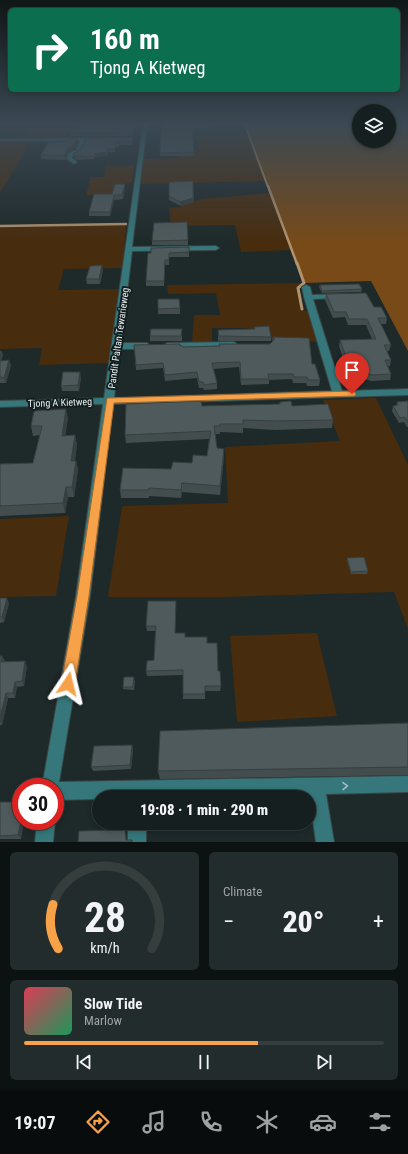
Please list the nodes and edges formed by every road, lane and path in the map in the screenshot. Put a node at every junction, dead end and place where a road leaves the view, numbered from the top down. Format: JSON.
{"nodes":[{"id":1,"x":137,"y":164,"type":"edge"},
{"id":2,"x":216,"y":248,"type":"dead end"},
{"id":3,"x":129,"y":249,"type":"junction"},
{"id":4,"x":306,"y":287,"type":"dead end"},
{"id":5,"x":346,"y":296,"type":"edge"},
{"id":6,"x":308,"y":297,"type":"junction"},
{"id":7,"x":240,"y":345,"type":"edge"},
{"id":8,"x":117,"y":346,"type":"junction"},
{"id":9,"x":408,"y":392,"type":"edge"},
{"id":10,"x":338,"y":394,"type":"junction"},
{"id":11,"x":110,"y":400,"type":"junction"},
{"id":12,"x":0,"y":404,"type":"edge"},
{"id":13,"x":52,"y":778,"type":"edge"},
{"id":14,"x":408,"y":784,"type":"edge"},
{"id":15,"x":316,"y":786,"type":"junction"},
{"id":16,"x":64,"y":790,"type":"edge"},
{"id":17,"x":214,"y":790,"type":"edge"},
{"id":18,"x":92,"y":791,"type":"edge"},
{"id":19,"x":45,"y":830,"type":"edge"},
{"id":20,"x":137,"y":830,"type":"edge"},
{"id":21,"x":44,"y":842,"type":"edge"},
{"id":22,"x":137,"y":842,"type":"edge"},
{"id":23,"x":324,"y":842,"type":"edge"}],
"edges":[{"from":1,"to":3,"type":"street","name":"Pandit Paltan Tewarieweg"},
{"from":2,"to":3,"type":"street"},
{"from":3,"to":8,"type":"street","name":"Pandit Paltan Tewarieweg"},
{"from":4,"to":6,"type":"street"},
{"from":5,"to":6,"type":"street"},
{"from":6,"to":10,"type":"street"},
{"from":7,"to":8,"type":"street"},
{"from":8,"to":11,"type":"street","name":"Pandit Paltan Tewarieweg"},
{"from":9,"to":10,"type":"street","name":"Tjong A Kietweg"},
{"from":10,"to":11,"type":"street","name":"Tjong A Kietweg"},
{"from":11,"to":12,"type":"street","name":"Tjong A Kietweg"},
{"from":11,"to":13,"type":"street","name":"Pandit Paltan Tewarieweg"},
{"from":15,"to":14,"type":"street","one_way":true},
{"from":15,"to":17,"type":"street"},
{"from":15,"to":23,"type":"street"},
{"from":16,"to":18,"type":"street"},
{"from":19,"to":21,"type":"street"},
{"from":20,"to":22,"type":"street"}]}
